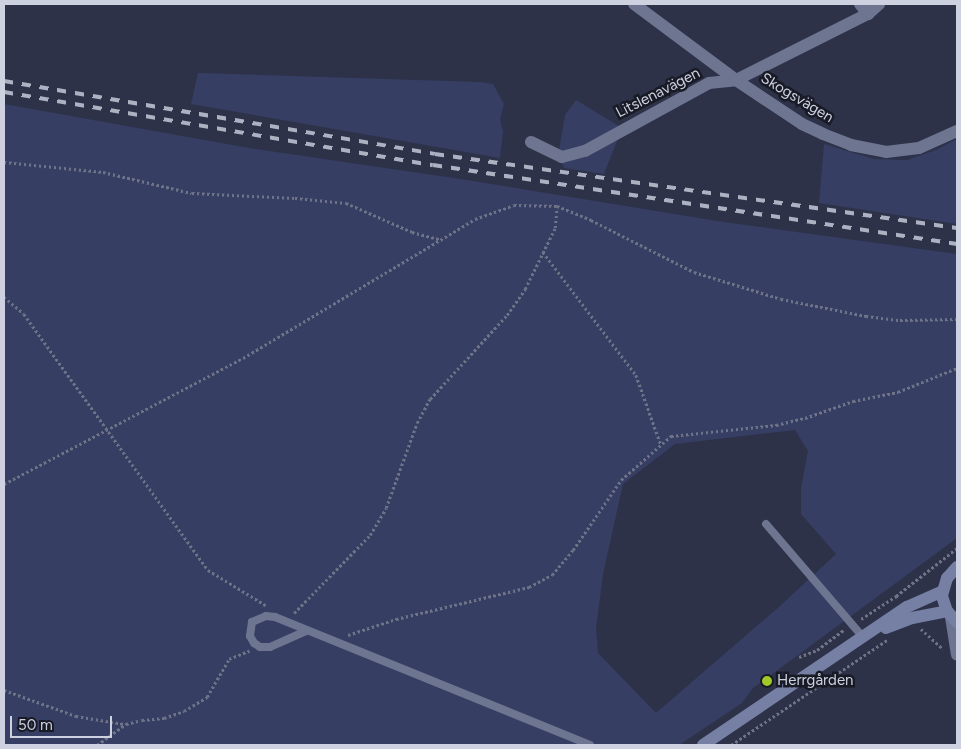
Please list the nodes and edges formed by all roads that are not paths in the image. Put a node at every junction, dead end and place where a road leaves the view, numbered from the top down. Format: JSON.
{"nodes":[{"id":1,"x":634,"y":4,"type":"edge"},
{"id":2,"x":879,"y":4,"type":"edge"},
{"id":3,"x":864,"y":9,"type":"edge"},
{"id":4,"x":736,"y":80,"type":"junction"},
{"id":5,"x":957,"y":131,"type":"edge"},
{"id":6,"x":531,"y":142,"type":"dead end"},
{"id":7,"x":766,"y":524,"type":"dead end"},
{"id":8,"x":957,"y":567,"type":"edge"},
{"id":9,"x":943,"y":590,"type":"junction"},
{"id":10,"x":909,"y":612,"type":"junction"},
{"id":11,"x":952,"y":616,"type":"edge"},
{"id":12,"x":306,"y":631,"type":"junction"},
{"id":13,"x":863,"y":637,"type":"junction"},
{"id":14,"x":957,"y":654,"type":"edge"},
{"id":15,"x":590,"y":745,"type":"edge"},
{"id":16,"x":703,"y":745,"type":"edge"}],
"edges":[{"from":1,"to":4,"type":"street","name":"Skogsvägen"},
{"from":2,"to":3,"type":"street","name":"Litslenavägen"},
{"from":3,"to":4,"type":"street","name":"Litslenavägen"},
{"from":4,"to":5,"type":"street","name":"Skogsvägen"},
{"from":4,"to":6,"type":"street","name":"Litslenavägen"},
{"from":7,"to":13,"type":"lane"},
{"from":8,"to":9,"type":"main road"},
{"from":9,"to":10,"type":"main road"},
{"from":9,"to":11,"type":"main road"},
{"from":10,"to":11,"type":"main road"},
{"from":10,"to":13,"type":"main road"},
{"from":11,"to":14,"type":"street"},
{"from":12,"to":12,"type":"lane"},
{"from":12,"to":15,"type":"lane"},
{"from":13,"to":16,"type":"main road"}]}
